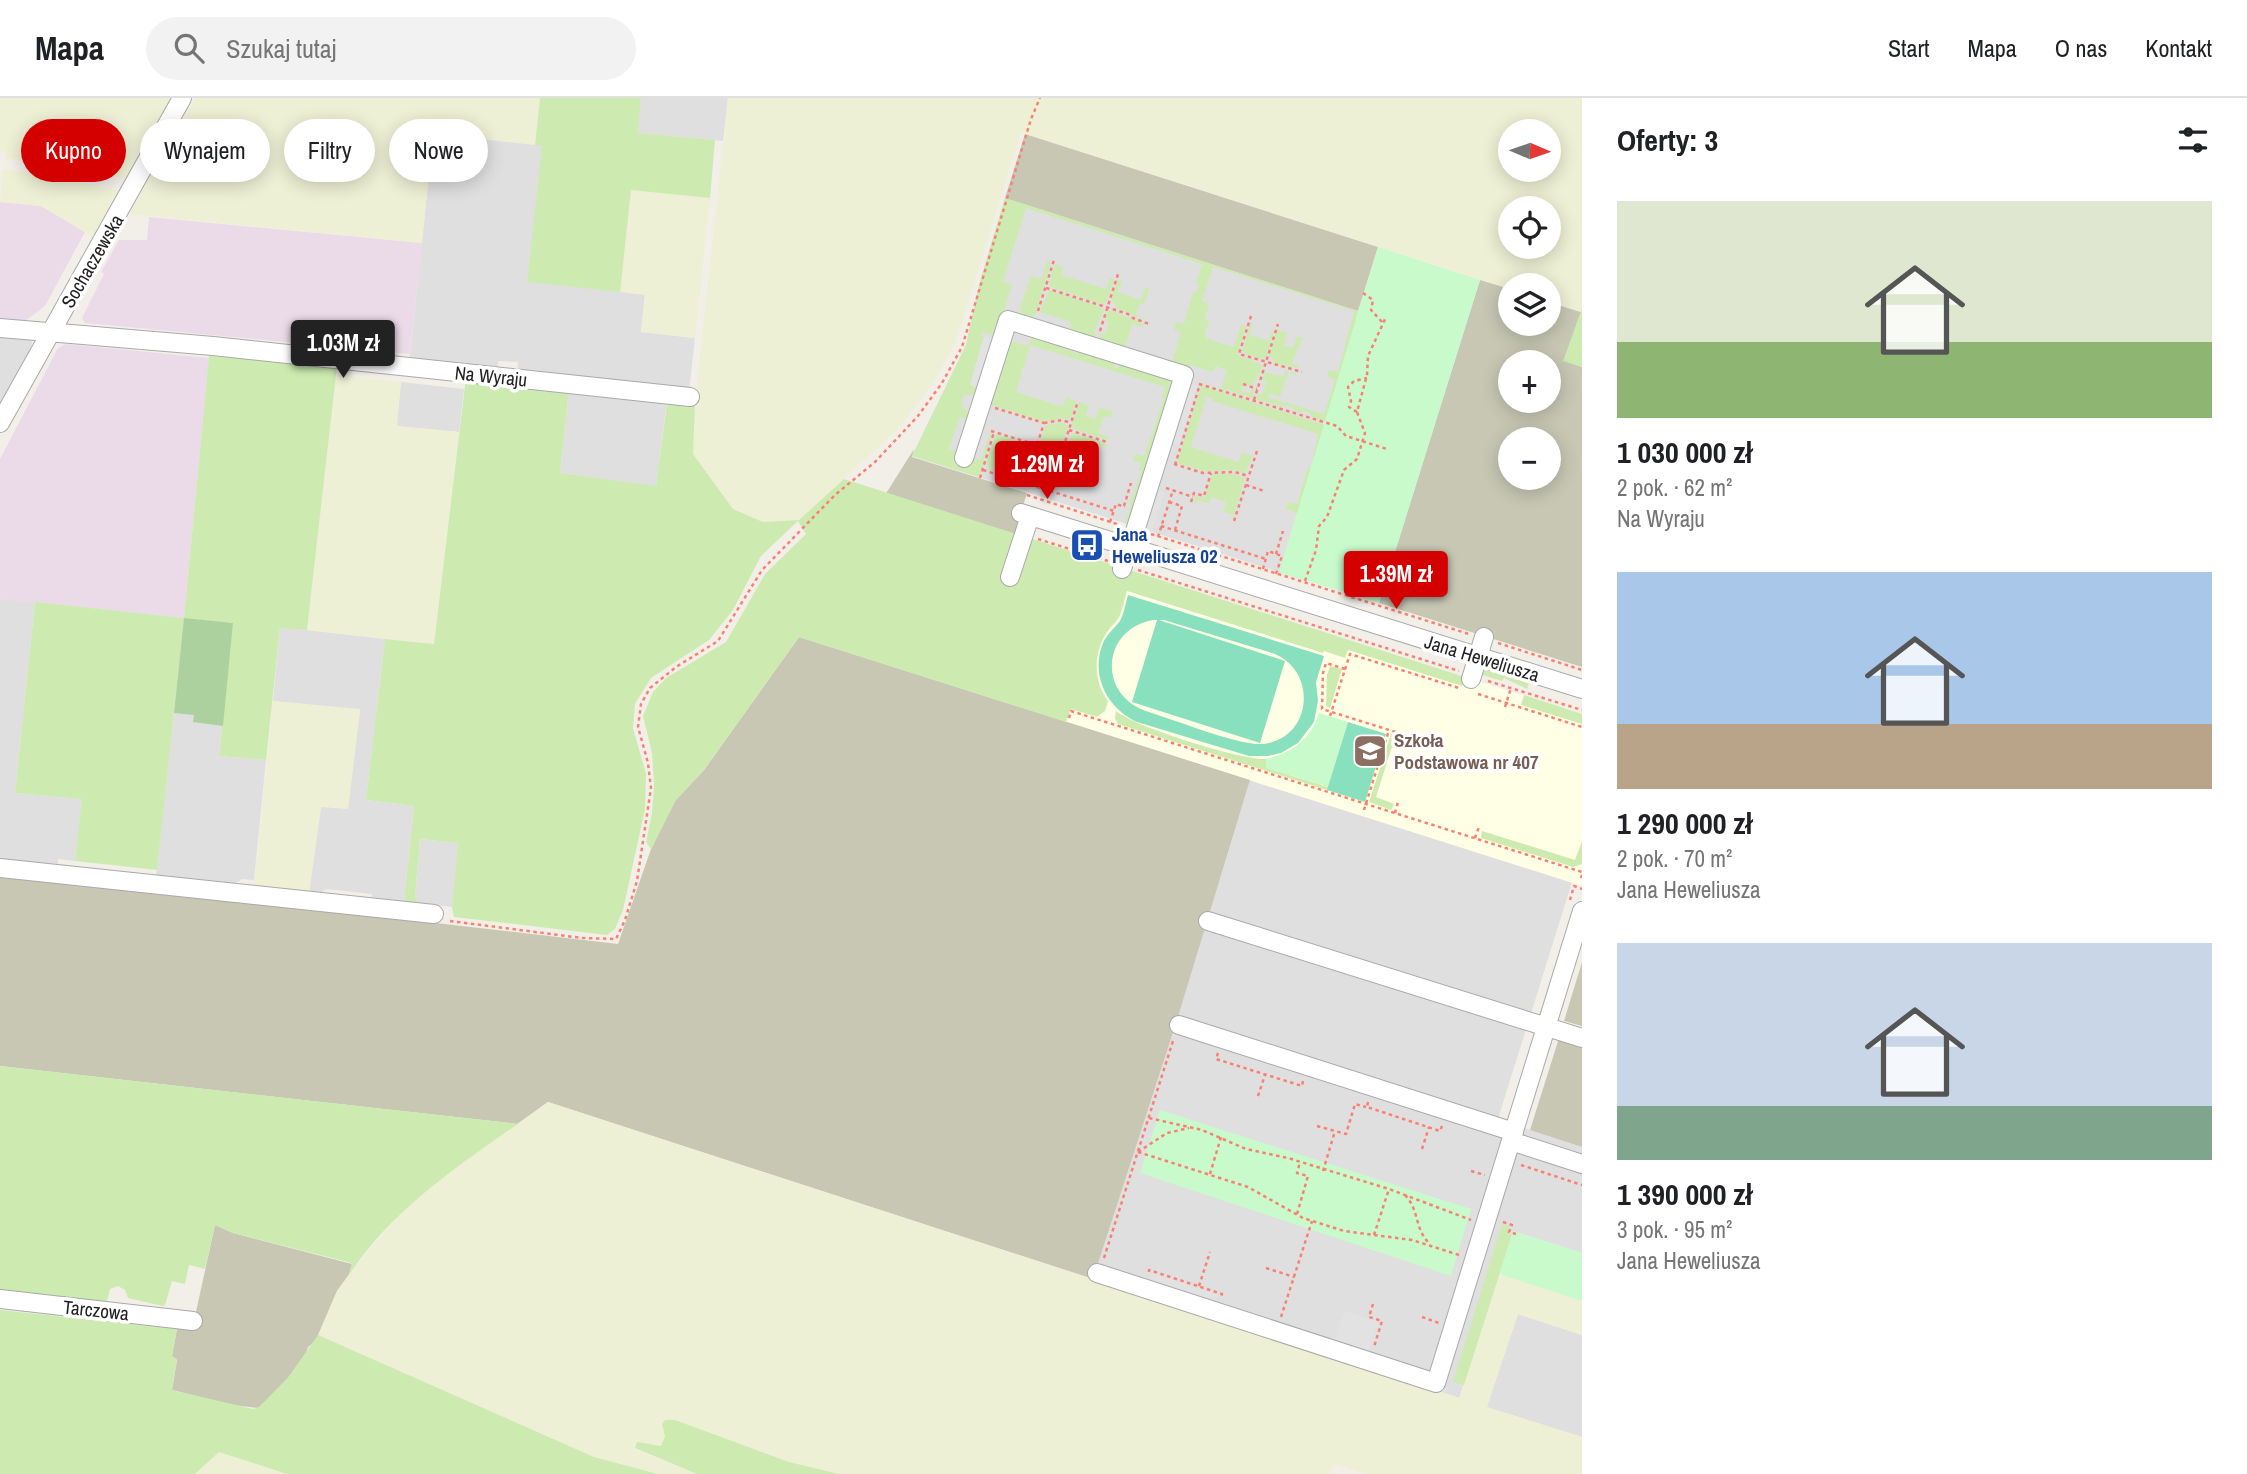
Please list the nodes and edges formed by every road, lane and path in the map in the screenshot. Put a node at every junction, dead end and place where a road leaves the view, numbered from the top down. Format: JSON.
{"nodes":[{"id":1,"x":183,"y":98,"type":"edge"},
{"id":2,"x":1040,"y":98,"type":"edge"},
{"id":3,"x":1054,"y":260,"type":"dead end"},
{"id":4,"x":1118,"y":274,"type":"dead end"},
{"id":5,"x":1046,"y":288,"type":"junction"},
{"id":6,"x":1363,"y":293,"type":"dead end"},
{"id":7,"x":1107,"y":307,"type":"junction"},
{"id":8,"x":1251,"y":316,"type":"dead end"},
{"id":9,"x":1386,"y":317,"type":"dead end"},
{"id":10,"x":1383,"y":323,"type":"junction"},
{"id":11,"x":1149,"y":324,"type":"dead end"},
{"id":12,"x":1278,"y":324,"type":"dead end"},
{"id":13,"x":0,"y":328,"type":"edge"},
{"id":14,"x":1033,"y":328,"type":"junction"},
{"id":15,"x":51,"y":332,"type":"junction"},
{"id":16,"x":1094,"y":347,"type":"junction"},
{"id":17,"x":1266,"y":363,"type":"junction"},
{"id":18,"x":1301,"y":372,"type":"dead end"},
{"id":19,"x":1367,"y":378,"type":"junction"},
{"id":20,"x":1191,"y":381,"type":"junction"},
{"id":21,"x":1243,"y":384,"type":"dead end"},
{"id":22,"x":1257,"y":389,"type":"junction"},
{"id":23,"x":690,"y":397,"type":"dead end"},
{"id":24,"x":1254,"y":400,"type":"junction"},
{"id":25,"x":1078,"y":401,"type":"dead end"},
{"id":26,"x":989,"y":406,"type":"dead end"},
{"id":27,"x":1357,"y":412,"type":"junction"},
{"id":28,"x":0,"y":423,"type":"edge"},
{"id":29,"x":1044,"y":423,"type":"junction"},
{"id":30,"x":1071,"y":423,"type":"junction"},
{"id":31,"x":974,"y":426,"type":"junction"},
{"id":32,"x":1069,"y":430,"type":"junction"},
{"id":33,"x":994,"y":432,"type":"junction"},
{"id":34,"x":1363,"y":441,"type":"junction"},
{"id":35,"x":1107,"y":442,"type":"dead end"},
{"id":36,"x":1008,"y":444,"type":"dead end"},
{"id":37,"x":1037,"y":445,"type":"junction"},
{"id":38,"x":1387,"y":449,"type":"dead end"},
{"id":39,"x":1035,"y":451,"type":"dead end"},
{"id":40,"x":1256,"y":451,"type":"dead end"},
{"id":41,"x":964,"y":458,"type":"dead end"},
{"id":42,"x":1059,"y":461,"type":"dead end"},
{"id":43,"x":1166,"y":462,"type":"junction"},
{"id":44,"x":982,"y":470,"type":"junction"},
{"id":45,"x":1211,"y":473,"type":"junction"},
{"id":46,"x":998,"y":475,"type":"junction"},
{"id":47,"x":1248,"y":476,"type":"junction"},
{"id":48,"x":980,"y":478,"type":"dead end"},
{"id":49,"x":996,"y":483,"type":"dead end"},
{"id":50,"x":1131,"y":483,"type":"dead end"},
{"id":51,"x":1150,"y":483,"type":"junction"},
{"id":52,"x":1246,"y":485,"type":"junction"},
{"id":53,"x":1035,"y":486,"type":"junction"},
{"id":54,"x":1173,"y":491,"type":"junction"},
{"id":55,"x":1264,"y":491,"type":"dead end"},
{"id":56,"x":1193,"y":497,"type":"junction"},
{"id":57,"x":1076,"y":499,"type":"junction"},
{"id":58,"x":1169,"y":502,"type":"junction"},
{"id":59,"x":1191,"y":502,"type":"dead end"},
{"id":60,"x":1073,"y":510,"type":"junction"},
{"id":61,"x":1114,"y":511,"type":"junction"},
{"id":62,"x":1234,"y":521,"type":"dead end"},
{"id":63,"x":1110,"y":522,"type":"junction"},
{"id":64,"x":1123,"y":526,"type":"dead end"},
{"id":65,"x":1161,"y":526,"type":"junction"},
{"id":66,"x":1175,"y":530,"type":"junction"},
{"id":67,"x":1283,"y":531,"type":"dead end"},
{"id":68,"x":1150,"y":534,"type":"dead end"},
{"id":69,"x":1193,"y":536,"type":"junction"},
{"id":70,"x":1030,"y":537,"type":"dead end"},
{"id":71,"x":1158,"y":537,"type":"junction"},
{"id":72,"x":1189,"y":546,"type":"junction"},
{"id":73,"x":1129,"y":547,"type":"junction"},
{"id":74,"x":1229,"y":547,"type":"junction"},
{"id":75,"x":1276,"y":554,"type":"junction"},
{"id":76,"x":1226,"y":558,"type":"junction"},
{"id":77,"x":1266,"y":559,"type":"junction"},
{"id":78,"x":1123,"y":567,"type":"junction"},
{"id":79,"x":1263,"y":569,"type":"junction"},
{"id":80,"x":1276,"y":573,"type":"junction"},
{"id":81,"x":1010,"y":578,"type":"dead end"},
{"id":82,"x":1305,"y":583,"type":"junction"},
{"id":83,"x":1484,"y":638,"type":"junction"},
{"id":84,"x":1478,"y":656,"type":"junction"},
{"id":85,"x":1345,"y":669,"type":"junction"},
{"id":86,"x":1582,"y":670,"type":"edge"},
{"id":87,"x":1472,"y":677,"type":"junction"},
{"id":88,"x":1511,"y":688,"type":"junction"},
{"id":89,"x":1582,"y":689,"type":"edge"},
{"id":90,"x":1505,"y":705,"type":"junction"},
{"id":91,"x":1582,"y":710,"type":"edge"},
{"id":92,"x":1331,"y":714,"type":"junction"},
{"id":93,"x":1069,"y":718,"type":"dead end"},
{"id":94,"x":1582,"y":727,"type":"edge"},
{"id":95,"x":1389,"y":730,"type":"junction"},
{"id":96,"x":1399,"y":733,"type":"dead end"},
{"id":97,"x":1398,"y":802,"type":"dead end"},
{"id":98,"x":1366,"y":804,"type":"junction"},
{"id":99,"x":1364,"y":810,"type":"dead end"},
{"id":100,"x":1395,"y":813,"type":"junction"},
{"id":101,"x":1479,"y":827,"type":"dead end"},
{"id":102,"x":1475,"y":838,"type":"junction"},
{"id":103,"x":0,"y":868,"type":"edge"},
{"id":104,"x":1582,"y":875,"type":"edge"},
{"id":105,"x":1574,"y":886,"type":"dead end"},
{"id":106,"x":1582,"y":889,"type":"edge"},
{"id":107,"x":1582,"y":911,"type":"edge"},
{"id":108,"x":434,"y":914,"type":"joint"},
{"id":109,"x":1208,"y":921,"type":"dead end"},
{"id":110,"x":1179,"y":1025,"type":"joint"},
{"id":111,"x":1546,"y":1027,"type":"junction"},
{"id":112,"x":1582,"y":1038,"type":"edge"},
{"id":113,"x":1265,"y":1075,"type":"dead end"},
{"id":114,"x":1258,"y":1096,"type":"dead end"},
{"id":115,"x":1367,"y":1107,"type":"dead end"},
{"id":116,"x":1149,"y":1118,"type":"junction"},
{"id":117,"x":1317,"y":1126,"type":"dead end"},
{"id":118,"x":1429,"y":1127,"type":"dead end"},
{"id":119,"x":1192,"y":1128,"type":"junction"},
{"id":120,"x":1335,"y":1131,"type":"junction"},
{"id":121,"x":1512,"y":1136,"type":"junction"},
{"id":122,"x":1221,"y":1137,"type":"junction"},
{"id":123,"x":1422,"y":1149,"type":"dead end"},
{"id":124,"x":1138,"y":1152,"type":"junction"},
{"id":125,"x":1300,"y":1162,"type":"junction"},
{"id":126,"x":1518,"y":1164,"type":"dead end"},
{"id":127,"x":1582,"y":1164,"type":"edge"},
{"id":128,"x":1323,"y":1171,"type":"junction"},
{"id":129,"x":1471,"y":1171,"type":"dead end"},
{"id":130,"x":1209,"y":1175,"type":"junction"},
{"id":131,"x":1485,"y":1175,"type":"dead end"},
{"id":132,"x":1582,"y":1185,"type":"edge"},
{"id":133,"x":1389,"y":1189,"type":"junction"},
{"id":134,"x":1404,"y":1194,"type":"junction"},
{"id":135,"x":1297,"y":1214,"type":"junction"},
{"id":136,"x":1471,"y":1220,"type":"dead end"},
{"id":137,"x":1312,"y":1221,"type":"junction"},
{"id":138,"x":1500,"y":1221,"type":"dead end"},
{"id":139,"x":1517,"y":1234,"type":"dead end"},
{"id":140,"x":1374,"y":1236,"type":"junction"},
{"id":141,"x":1432,"y":1246,"type":"junction"},
{"id":142,"x":1210,"y":1252,"type":"dead end"},
{"id":143,"x":1460,"y":1256,"type":"dead end"},
{"id":144,"x":1266,"y":1268,"type":"dead end"},
{"id":145,"x":1098,"y":1274,"type":"joint"},
{"id":146,"x":1294,"y":1277,"type":"junction"},
{"id":147,"x":1199,"y":1286,"type":"dead end"},
{"id":148,"x":0,"y":1299,"type":"edge"},
{"id":149,"x":1373,"y":1304,"type":"dead end"},
{"id":150,"x":1422,"y":1317,"type":"dead end"},
{"id":151,"x":193,"y":1321,"type":"dead end"},
{"id":152,"x":1439,"y":1323,"type":"dead end"},
{"id":153,"x":1279,"y":1324,"type":"dead end"},
{"id":154,"x":1372,"y":1354,"type":"dead end"}],
"edges":[{"from":1,"to":15,"type":"street","name":"Sochaczewska"},
{"from":2,"to":108,"type":"path"},
{"from":3,"to":5,"type":"path"},
{"from":4,"to":7,"type":"path"},
{"from":5,"to":7,"type":"path"},
{"from":5,"to":14,"type":"path"},
{"from":6,"to":10,"type":"path"},
{"from":7,"to":11,"type":"path"},
{"from":7,"to":16,"type":"path"},
{"from":8,"to":17,"type":"path"},
{"from":9,"to":10,"type":"path"},
{"from":10,"to":19,"type":"path"},
{"from":12,"to":17,"type":"path"},
{"from":13,"to":15,"type":"street","name":"Na Wyraju"},
{"from":14,"to":16,"type":"street"},
{"from":14,"to":31,"type":"street"},
{"from":15,"to":23,"type":"street","name":"Na Wyraju"},
{"from":15,"to":28,"type":"street","name":"Sochaczewska"},
{"from":16,"to":20,"type":"street"},
{"from":17,"to":18,"type":"path"},
{"from":17,"to":22,"type":"path"},
{"from":19,"to":27,"type":"path"},
{"from":19,"to":27,"type":"path"},
{"from":20,"to":24,"type":"path"},
{"from":20,"to":43,"type":"street"},
{"from":20,"to":43,"type":"path"},
{"from":21,"to":22,"type":"path"},
{"from":22,"to":24,"type":"path"},
{"from":24,"to":34,"type":"path"},
{"from":25,"to":30,"type":"path"},
{"from":26,"to":29,"type":"path"},
{"from":27,"to":34,"type":"path"},
{"from":29,"to":30,"type":"path"},
{"from":29,"to":37,"type":"path"},
{"from":30,"to":32,"type":"path"},
{"from":31,"to":33,"type":"path"},
{"from":31,"to":41,"type":"street"},
{"from":32,"to":35,"type":"path"},
{"from":32,"to":42,"type":"path"},
{"from":33,"to":37,"type":"path"},
{"from":33,"to":44,"type":"path"},
{"from":34,"to":38,"type":"path"},
{"from":34,"to":82,"type":"path"},
{"from":36,"to":46,"type":"path"},
{"from":37,"to":39,"type":"path"},
{"from":40,"to":47,"type":"path"},
{"from":43,"to":45,"type":"path"},
{"from":43,"to":51,"type":"street"},
{"from":44,"to":46,"type":"path"},
{"from":44,"to":48,"type":"path"},
{"from":45,"to":47,"type":"path"},
{"from":45,"to":56,"type":"path"},
{"from":46,"to":49,"type":"path"},
{"from":46,"to":53,"type":"path"},
{"from":47,"to":52,"type":"path"},
{"from":50,"to":61,"type":"path"},
{"from":51,"to":54,"type":"path"},
{"from":51,"to":73,"type":"street"},
{"from":52,"to":55,"type":"path"},
{"from":52,"to":62,"type":"path"},
{"from":53,"to":57,"type":"path"},
{"from":53,"to":60,"type":"path"},
{"from":54,"to":56,"type":"path"},
{"from":54,"to":58,"type":"path"},
{"from":56,"to":59,"type":"path"},
{"from":57,"to":60,"type":"path"},
{"from":57,"to":61,"type":"path"},
{"from":58,"to":65,"type":"path"},
{"from":58,"to":66,"type":"path"},
{"from":60,"to":63,"type":"path"},
{"from":61,"to":63,"type":"path"},
{"from":63,"to":64,"type":"path"},
{"from":65,"to":66,"type":"path"},
{"from":65,"to":71,"type":"path"},
{"from":66,"to":69,"type":"path"},
{"from":67,"to":75,"type":"path"},
{"from":68,"to":71,"type":"path"},
{"from":69,"to":72,"type":"path"},
{"from":69,"to":74,"type":"path"},
{"from":70,"to":78,"type":"path"},
{"from":71,"to":72,"type":"path"},
{"from":72,"to":76,"type":"path"},
{"from":73,"to":78,"type":"street"},
{"from":73,"to":81,"type":"street","name":"Jana Heweliusza"},
{"from":73,"to":84,"type":"street","name":"Jana Heweliusza"},
{"from":74,"to":76,"type":"path"},
{"from":74,"to":77,"type":"path"},
{"from":75,"to":77,"type":"path"},
{"from":75,"to":80,"type":"path"},
{"from":76,"to":79,"type":"path"},
{"from":77,"to":79,"type":"path"},
{"from":78,"to":87,"type":"path"},
{"from":79,"to":80,"type":"path"},
{"from":80,"to":82,"type":"path"},
{"from":82,"to":83,"type":"path"},
{"from":83,"to":84,"type":"street"},
{"from":83,"to":86,"type":"path"},
{"from":84,"to":87,"type":"street"},
{"from":84,"to":89,"type":"street","name":"Jana Heweliusza"},
{"from":85,"to":90,"type":"path"},
{"from":85,"to":92,"type":"path"},
{"from":85,"to":92,"type":"path"},
{"from":87,"to":88,"type":"path"},
{"from":88,"to":90,"type":"path"},
{"from":88,"to":91,"type":"path"},
{"from":90,"to":94,"type":"path"},
{"from":92,"to":95,"type":"path"},
{"from":93,"to":98,"type":"path"},
{"from":95,"to":96,"type":"path"},
{"from":95,"to":98,"type":"path"},
{"from":97,"to":100,"type":"path"},
{"from":98,"to":99,"type":"path"},
{"from":98,"to":100,"type":"path"},
{"from":100,"to":102,"type":"path"},
{"from":101,"to":102,"type":"path"},
{"from":102,"to":104,"type":"path"},
{"from":103,"to":108,"type":"street"},
{"from":105,"to":106,"type":"path"},
{"from":107,"to":111,"type":"street"},
{"from":109,"to":111,"type":"street"},
{"from":110,"to":116,"type":"path"},
{"from":110,"to":121,"type":"street"},
{"from":111,"to":112,"type":"street"},
{"from":111,"to":121,"type":"street"},
{"from":113,"to":114,"type":"path"},
{"from":115,"to":120,"type":"path"},
{"from":116,"to":119,"type":"path"},
{"from":116,"to":124,"type":"path"},
{"from":117,"to":120,"type":"path"},
{"from":118,"to":123,"type":"path"},
{"from":119,"to":122,"type":"path"},
{"from":119,"to":124,"type":"path"},
{"from":120,"to":128,"type":"path"},
{"from":121,"to":127,"type":"street"},
{"from":121,"to":145,"type":"street"},
{"from":122,"to":125,"type":"path"},
{"from":122,"to":130,"type":"path"},
{"from":124,"to":130,"type":"path"},
{"from":124,"to":145,"type":"path"},
{"from":125,"to":128,"type":"path"},
{"from":125,"to":135,"type":"path"},
{"from":126,"to":132,"type":"path"},
{"from":128,"to":133,"type":"path"},
{"from":129,"to":131,"type":"path"},
{"from":130,"to":135,"type":"path"},
{"from":133,"to":134,"type":"path"},
{"from":133,"to":140,"type":"path"},
{"from":134,"to":136,"type":"path"},
{"from":134,"to":141,"type":"path"},
{"from":135,"to":137,"type":"path"},
{"from":137,"to":140,"type":"path"},
{"from":137,"to":146,"type":"path"},
{"from":138,"to":139,"type":"path"},
{"from":140,"to":141,"type":"path"},
{"from":141,"to":143,"type":"path"},
{"from":142,"to":147,"type":"path"},
{"from":144,"to":146,"type":"path"},
{"from":146,"to":153,"type":"path"},
{"from":148,"to":151,"type":"street","name":"Tarczowa"},
{"from":149,"to":154,"type":"path"},
{"from":150,"to":152,"type":"path"}]}
